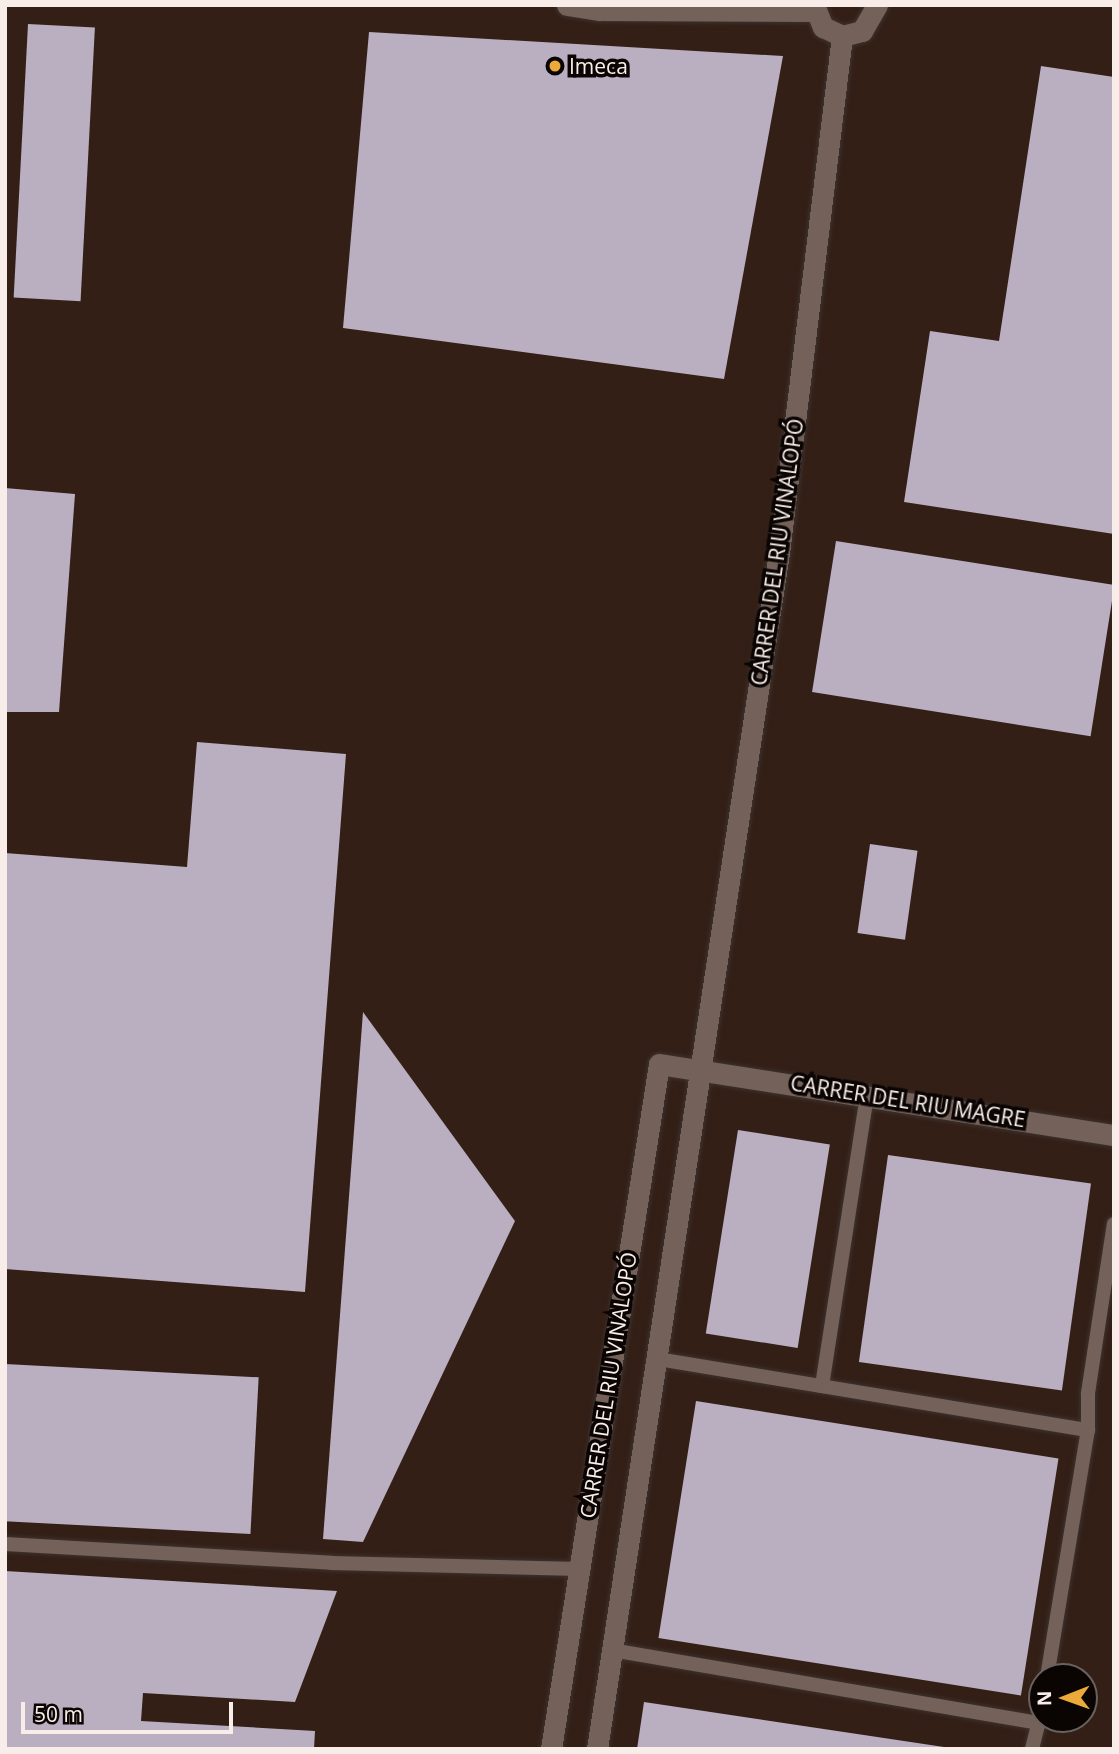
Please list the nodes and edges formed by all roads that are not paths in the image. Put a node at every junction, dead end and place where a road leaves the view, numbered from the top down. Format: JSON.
{"nodes":[{"id":1,"x":567,"y":5,"type":"edge"},
{"id":2,"x":877,"y":5,"type":"edge"},
{"id":3,"x":814,"y":8,"type":"edge"},
{"id":4,"x":842,"y":36,"type":"junction"},
{"id":5,"x":702,"y":1067,"type":"junction"},
{"id":6,"x":867,"y":1094,"type":"junction"},
{"id":7,"x":1114,"y":1135,"type":"edge"},
{"id":8,"x":1114,"y":1224,"type":"edge"},
{"id":9,"x":658,"y":1359,"type":"junction"},
{"id":10,"x":822,"y":1386,"type":"junction"},
{"id":11,"x":1088,"y":1430,"type":"junction"},
{"id":12,"x":5,"y":1544,"type":"edge"},
{"id":13,"x":579,"y":1569,"type":"junction"},
{"id":14,"x":612,"y":1650,"type":"junction"},
{"id":15,"x":1049,"y":1663,"type":"edge"},
{"id":16,"x":1028,"y":1714,"type":"edge"},
{"id":17,"x":551,"y":1749,"type":"edge"},
{"id":18,"x":597,"y":1749,"type":"edge"}],
"edges":[{"from":1,"to":3,"type":"street"},
{"from":2,"to":4,"type":"street"},
{"from":3,"to":4,"type":"street"},
{"from":4,"to":5,"type":"street","name":"CARRER DEL RIU VINALOPÓ"},
{"from":5,"to":6,"type":"street","name":"CARRER DEL RIU MAGRE"},
{"from":5,"to":9,"type":"street","name":"CARRER DEL RIU VINALOPÓ"},
{"from":5,"to":13,"type":"street","name":"CARRER DEL RIU VINALOPÓ"},
{"from":6,"to":7,"type":"street","name":"CARRER DEL RIU MAGRE"},
{"from":6,"to":10,"type":"lane"},
{"from":8,"to":11,"type":"lane"},
{"from":9,"to":10,"type":"lane"},
{"from":9,"to":14,"type":"street","name":"CARRER DEL RIU VINALOPÓ"},
{"from":10,"to":11,"type":"lane"},
{"from":11,"to":15,"type":"lane"},
{"from":12,"to":13,"type":"lane"},
{"from":13,"to":17,"type":"street","name":"CARRER DEL RIU VINALOPÓ"},
{"from":14,"to":16,"type":"lane"},
{"from":14,"to":18,"type":"street","name":"CARRER DEL RIU VINALOPÓ"}]}
